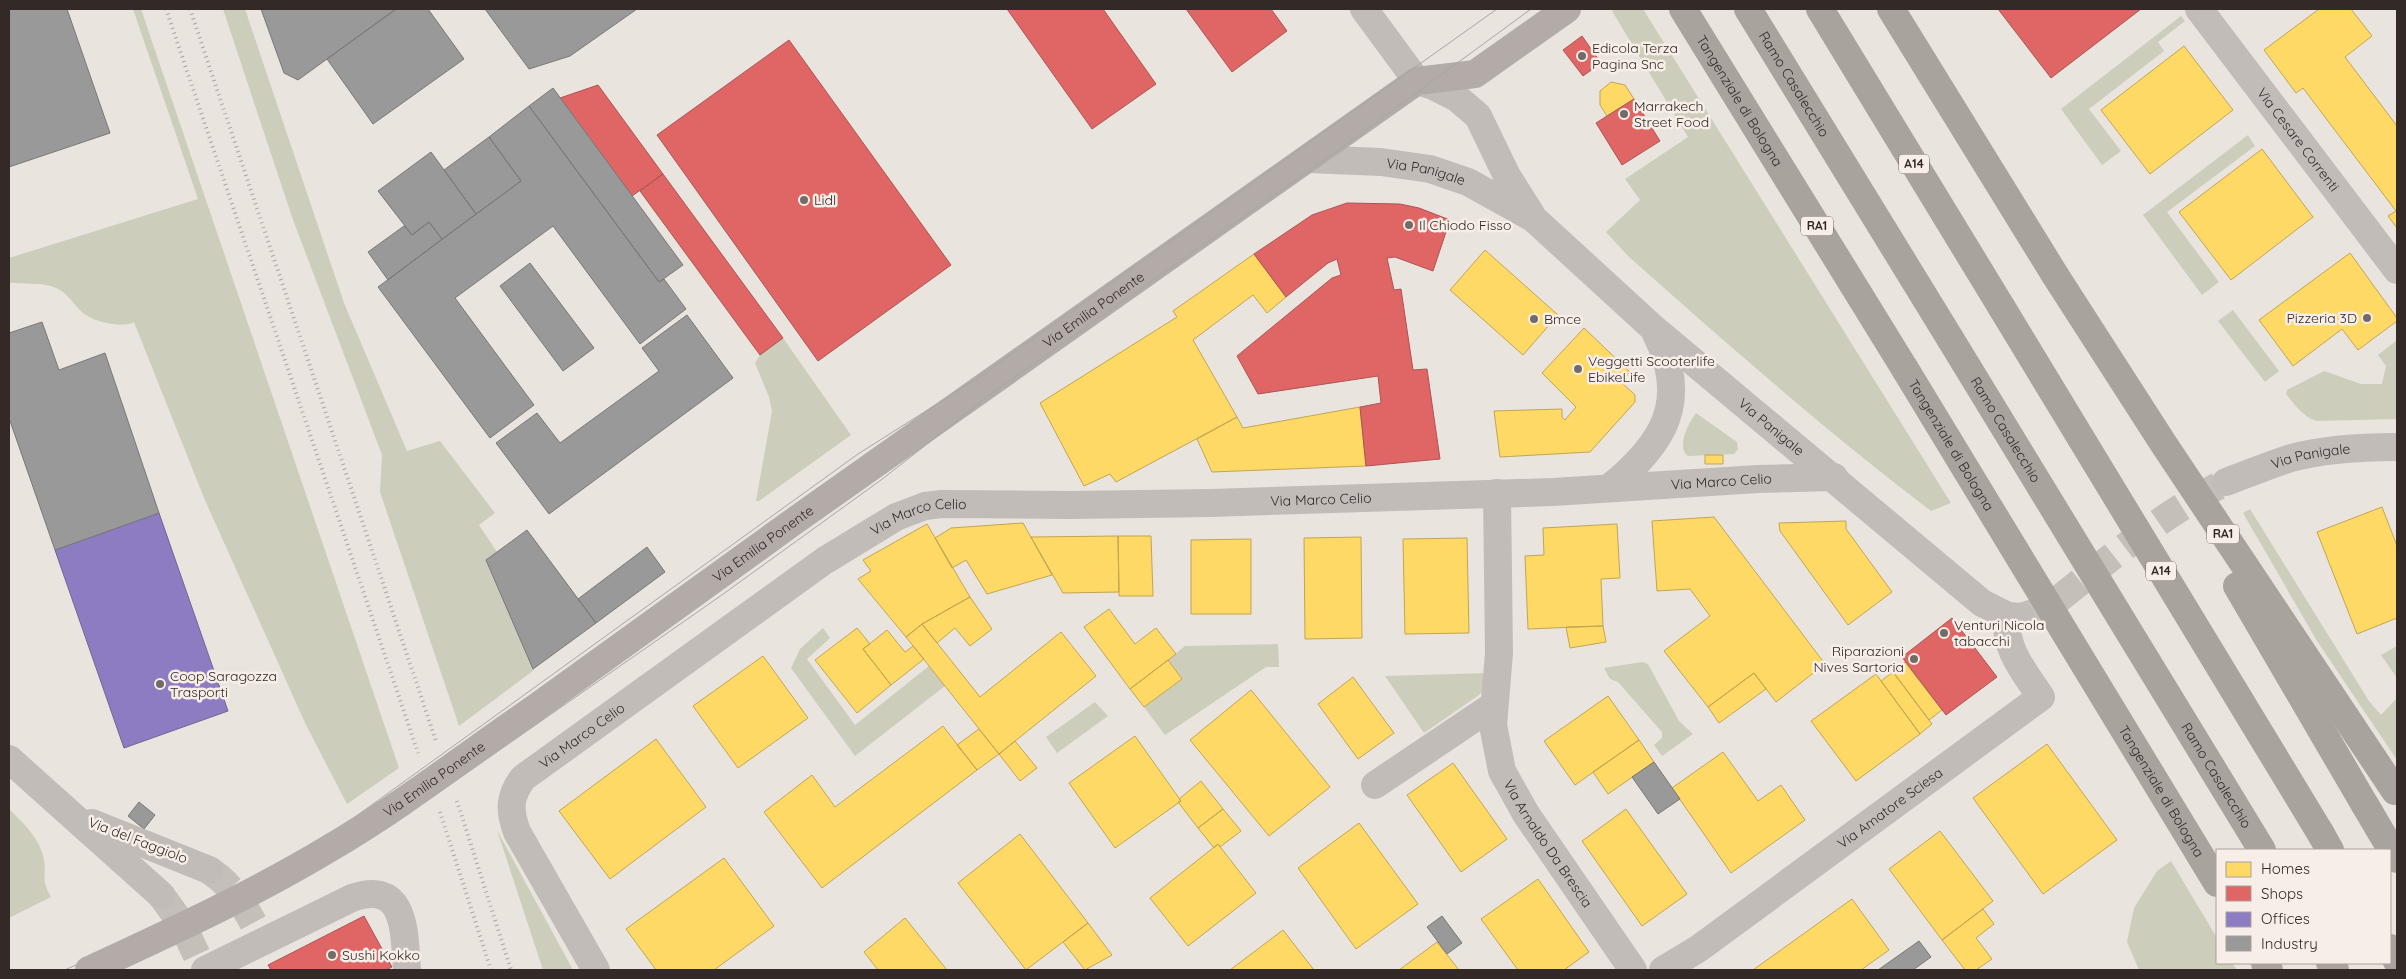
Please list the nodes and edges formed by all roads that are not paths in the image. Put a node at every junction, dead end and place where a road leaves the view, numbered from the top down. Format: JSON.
{"nodes":[{"id":1,"x":1364,"y":9,"type":"edge"},
{"id":2,"x":1567,"y":9,"type":"edge"},
{"id":3,"x":1683,"y":9,"type":"edge"},
{"id":4,"x":1748,"y":9,"type":"edge"},
{"id":5,"x":1820,"y":9,"type":"edge"},
{"id":6,"x":1891,"y":9,"type":"edge"},
{"id":7,"x":2199,"y":9,"type":"edge"},
{"id":8,"x":1488,"y":66,"type":"junction"},
{"id":9,"x":1417,"y":81,"type":"junction"},
{"id":10,"x":1478,"y":116,"type":"junction"},
{"id":11,"x":1308,"y":158,"type":"junction"},
{"id":12,"x":1533,"y":218,"type":"junction"},
{"id":13,"x":2397,"y":270,"type":"edge"},
{"id":14,"x":2055,"y":275,"type":"junction"},
{"id":15,"x":1653,"y":328,"type":"junction"},
{"id":16,"x":2397,"y":447,"type":"edge"},
{"id":17,"x":1834,"y":478,"type":"junction"},
{"id":18,"x":2226,"y":482,"type":"tunnel mouth"},
{"id":19,"x":1609,"y":488,"type":"junction"},
{"id":20,"x":1497,"y":493,"type":"junction"},
{"id":21,"x":2014,"y":616,"type":"joint"},
{"id":22,"x":1494,"y":706,"type":"junction"},
{"id":23,"x":9,"y":759,"type":"edge"},
{"id":24,"x":1374,"y":785,"type":"dead end"},
{"id":25,"x":2396,"y":792,"type":"edge"},
{"id":26,"x":66,"y":811,"type":"junction"},
{"id":27,"x":2326,"y":842,"type":"edge"},
{"id":28,"x":2261,"y":849,"type":"edge"},
{"id":29,"x":2397,"y":859,"type":"edge"},
{"id":30,"x":209,"y":870,"type":"tunnel mouth"},
{"id":31,"x":2216,"y":881,"type":"edge"},
{"id":32,"x":161,"y":895,"type":"tunnel mouth"},
{"id":33,"x":2391,"y":950,"type":"edge"},
{"id":34,"x":2397,"y":961,"type":"edge"},
{"id":35,"x":202,"y":967,"type":"edge"},
{"id":36,"x":88,"y":970,"type":"edge"},
{"id":37,"x":407,"y":970,"type":"edge"},
{"id":38,"x":596,"y":970,"type":"edge"},
{"id":39,"x":1633,"y":970,"type":"edge"},
{"id":40,"x":1664,"y":970,"type":"edge"}],
"edges":[{"from":1,"to":9,"type":"street"},
{"from":2,"to":8,"type":"main road"},
{"from":3,"to":31,"type":"highway","name":"Tangenziale di Bologna","number":"RA1","bridge":true},
{"from":4,"to":28,"type":"highway","name":"Ramo Casalecchio","bridge":true},
{"from":5,"to":27,"type":"highway","number":"A14","bridge":true},
{"from":6,"to":14,"type":"highway","number":"RA1"},
{"from":7,"to":13,"type":"street","name":"Via Cesare Correnti"},
{"from":8,"to":9,"type":"main road"},
{"from":8,"to":10,"type":"street","name":"Via Panigale"},
{"from":9,"to":10,"type":"street","name":"Via Panigale"},
{"from":9,"to":11,"type":"main road","name":"Via Emilia Ponente"},
{"from":10,"to":12,"type":"street","name":"Via Panigale"},
{"from":11,"to":12,"type":"street","name":"Via Panigale"},
{"from":11,"to":36,"type":"main road","name":"Via Emilia Ponente","bridge":true},
{"from":12,"to":15,"type":"street","name":"Via Panigale"},
{"from":14,"to":25,"type":"highway","number":"RA1","bridge":true},
{"from":14,"to":29,"type":"highway","number":"RA1","bridge":true},
{"from":15,"to":17,"type":"street","name":"Via Panigale"},
{"from":15,"to":19,"type":"street"},
{"from":16,"to":18,"type":"street","name":"Via Panigale"},
{"from":17,"to":19,"type":"street","name":"Via Marco Celio"},
{"from":17,"to":21,"type":"street","name":"Via Panigale"},
{"from":19,"to":20,"type":"street","name":"Via Marco Celio"},
{"from":20,"to":22,"type":"street","name":"Via Arnaldo Da Brescia"},
{"from":20,"to":38,"type":"street","name":"Via Marco Celio"},
{"from":21,"to":40,"type":"street","name":"Via Amatore Sciesa"},
{"from":22,"to":24,"type":"street"},
{"from":22,"to":39,"type":"street","name":"Via Arnaldo Da Brescia"},
{"from":23,"to":26,"type":"street","name":"Via del Faggiolo"},
{"from":26,"to":30,"type":"street","name":"Via del Faggiolo"},
{"from":26,"to":32,"type":"street","name":"Via del Faggiolo"},
{"from":33,"to":34,"type":"highway"},
{"from":35,"to":37,"type":"street"}]}
